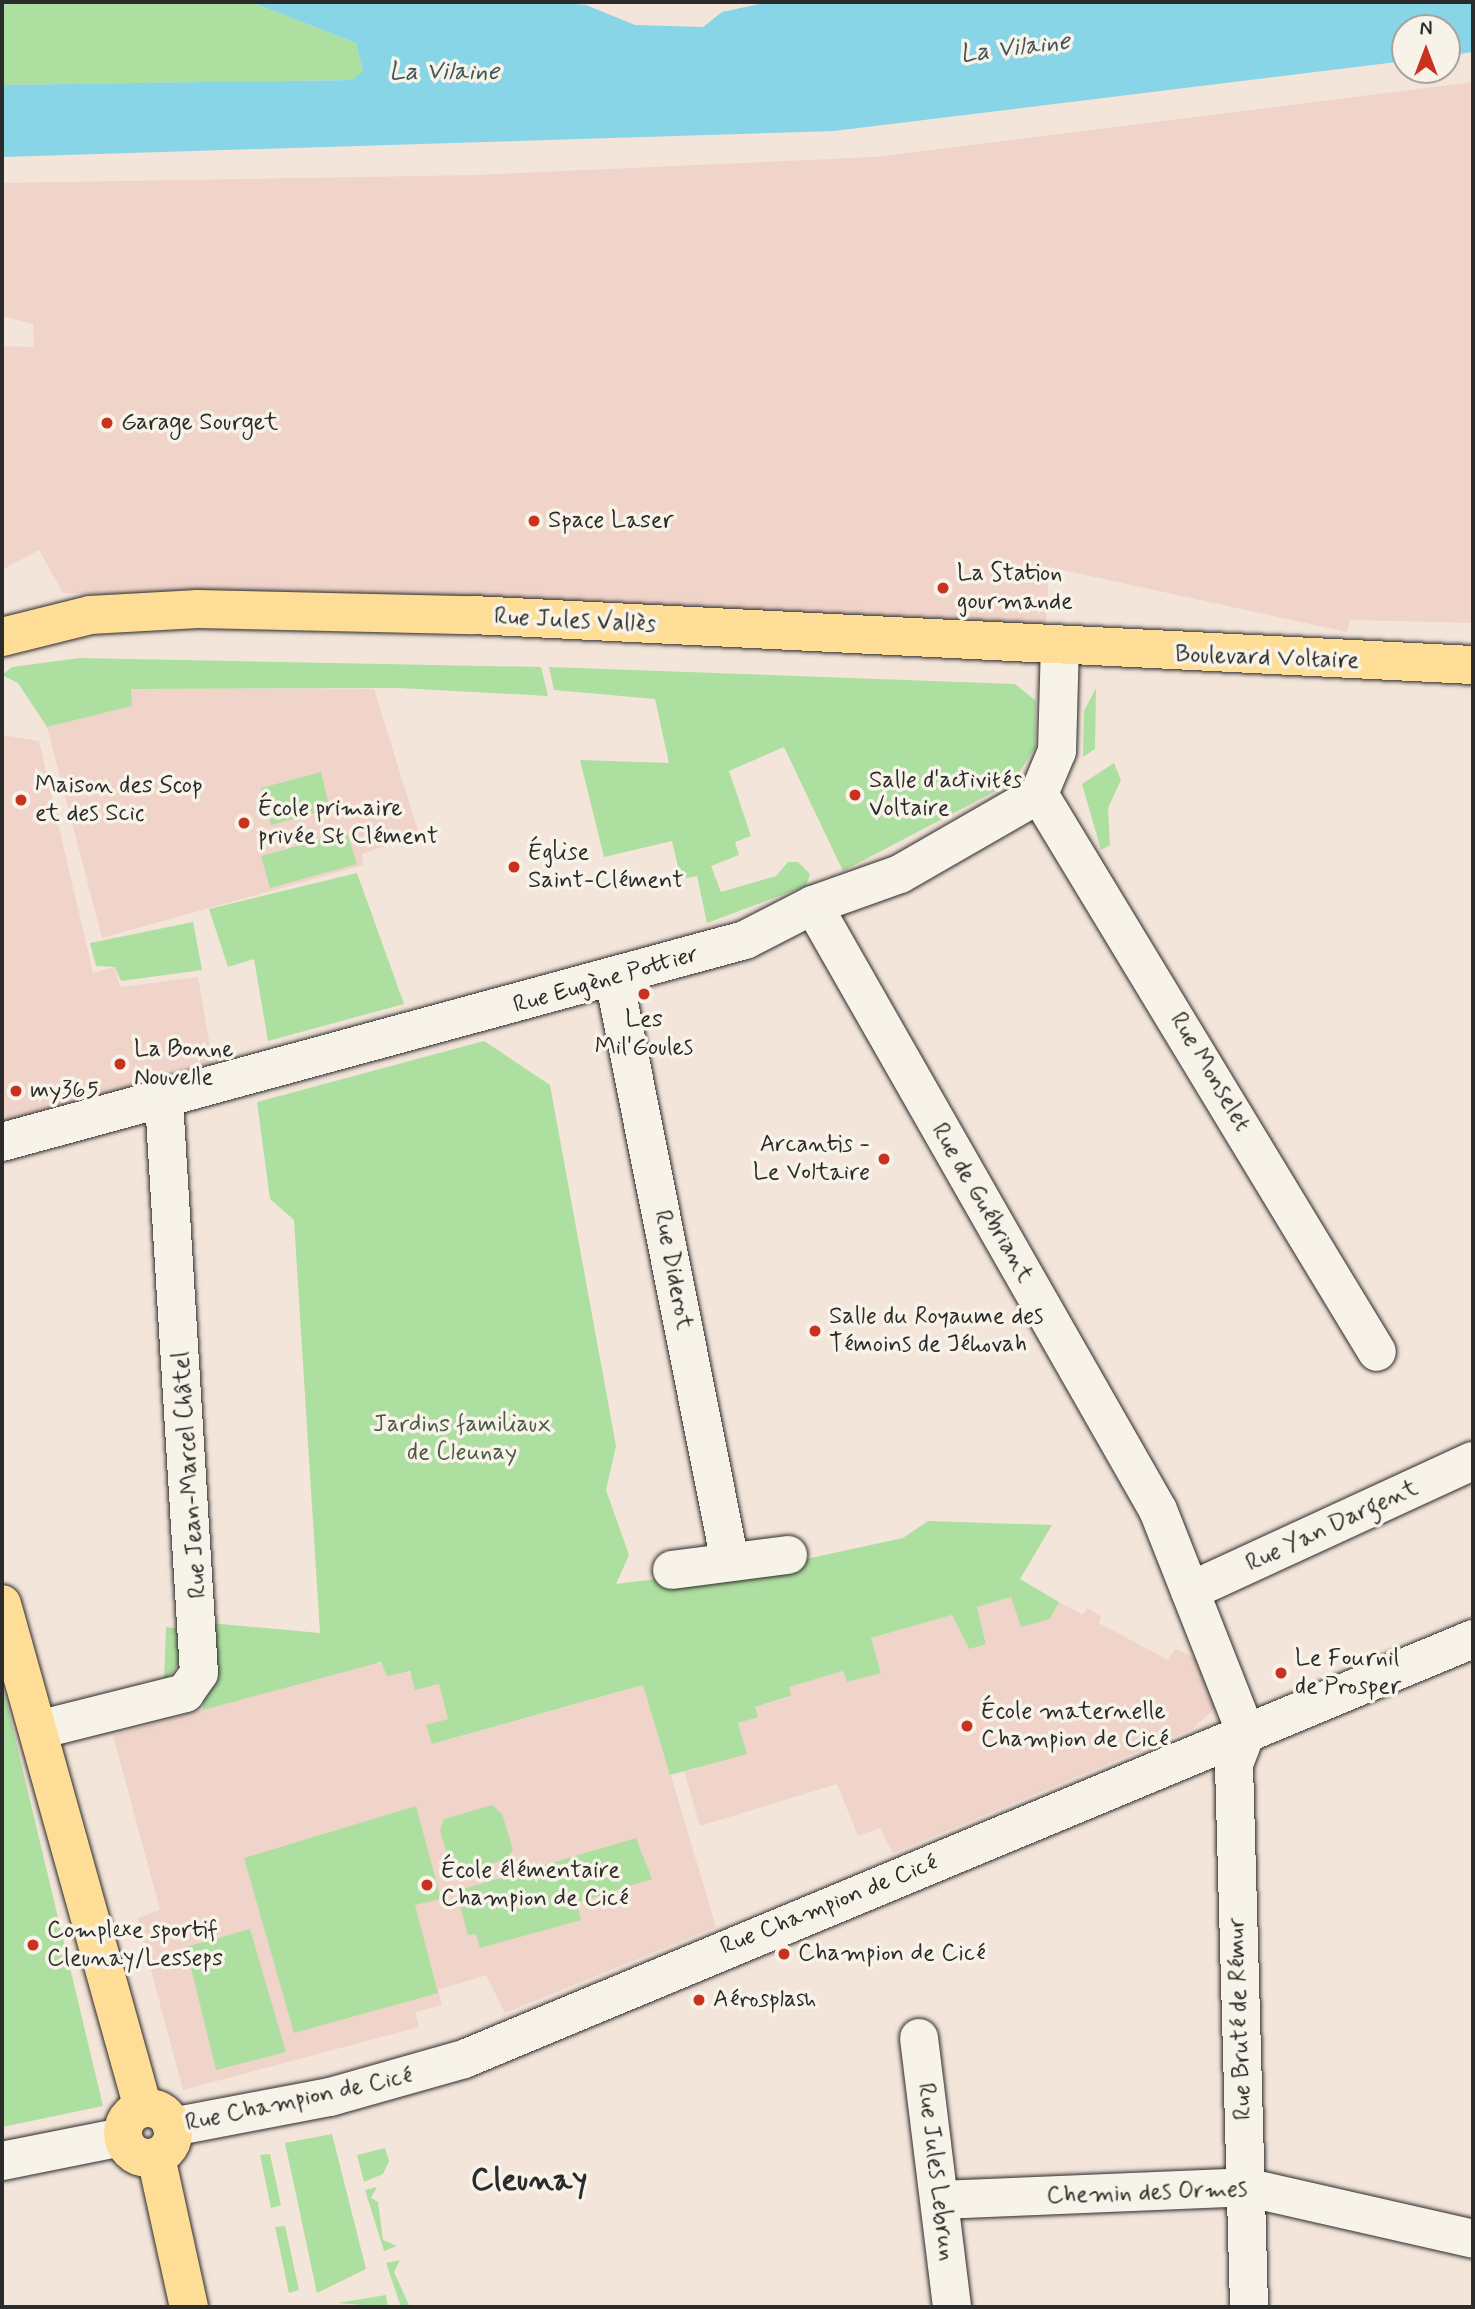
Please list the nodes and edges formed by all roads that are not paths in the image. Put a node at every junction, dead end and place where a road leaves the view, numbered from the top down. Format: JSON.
{"nodes":[{"id":1,"x":2,"y":612,"type":"edge"},
{"id":2,"x":90,"y":615,"type":"junction"},
{"id":3,"x":2,"y":637,"type":"edge"},
{"id":4,"x":1060,"y":646,"type":"junction"},
{"id":5,"x":1473,"y":665,"type":"edge"},
{"id":6,"x":1039,"y":794,"type":"junction"},
{"id":7,"x":813,"y":905,"type":"junction"},
{"id":8,"x":614,"y":978,"type":"junction"},
{"id":9,"x":164,"y":1101,"type":"junction"},
{"id":10,"x":2,"y":1142,"type":"edge"},
{"id":11,"x":1377,"y":1352,"type":"dead end"},
{"id":12,"x":1473,"y":1461,"type":"edge"},
{"id":13,"x":788,"y":1555,"type":"dead end"},
{"id":14,"x":730,"y":1562,"type":"junction"},
{"id":15,"x":672,"y":1570,"type":"dead end"},
{"id":16,"x":1190,"y":1591,"type":"junction"},
{"id":17,"x":2,"y":1604,"type":"edge"},
{"id":18,"x":1473,"y":1639,"type":"edge"},
{"id":19,"x":38,"y":1730,"type":"junction"},
{"id":20,"x":1246,"y":1733,"type":"junction"},
{"id":21,"x":919,"y":2038,"type":"dead end"},
{"id":22,"x":149,"y":2132,"type":"junction"},
{"id":23,"x":2,"y":2161,"type":"edge"},
{"id":24,"x":1245,"y":2187,"type":"junction"},
{"id":25,"x":941,"y":2200,"type":"junction"},
{"id":26,"x":1473,"y":2239,"type":"edge"},
{"id":27,"x":189,"y":2307,"type":"edge"},
{"id":28,"x":952,"y":2307,"type":"edge"},
{"id":29,"x":1249,"y":2307,"type":"edge"}],
"edges":[{"from":1,"to":2,"type":"main road","name":"Rue Jules Vallès"},
{"from":2,"to":3,"type":"main road","name":"Rue Jules Vallès"},
{"from":2,"to":4,"type":"main road","name":"Rue Jules Vallès"},
{"from":4,"to":5,"type":"main road","name":"Boulevard Voltaire"},
{"from":4,"to":6,"type":"street"},
{"from":6,"to":7,"type":"street","name":"Rue Eugène Pottier"},
{"from":6,"to":11,"type":"street","name":"Rue Monselet"},
{"from":7,"to":8,"type":"street","name":"Rue Eugène Pottier"},
{"from":7,"to":16,"type":"street","name":"Rue de Guébriant"},
{"from":8,"to":9,"type":"street","name":"Rue Eugène Pottier"},
{"from":8,"to":14,"type":"street","name":"Rue Diderot"},
{"from":9,"to":10,"type":"street","name":"Rue Eugène Pottier"},
{"from":9,"to":19,"type":"street","name":"Rue Jean-Marcel Châtel"},
{"from":12,"to":16,"type":"street","name":"Rue Yan Dargent"},
{"from":13,"to":14,"type":"street"},
{"from":14,"to":15,"type":"street"},
{"from":16,"to":20,"type":"street","name":"Rue de Guébriant"},
{"from":17,"to":19,"type":"main road"},
{"from":18,"to":20,"type":"street","name":"Rue Champion de Cicé"},
{"from":19,"to":22,"type":"main road"},
{"from":20,"to":22,"type":"street","name":"Rue Champion de Cicé"},
{"from":20,"to":24,"type":"street","name":"Rue Bruté de Rémur"},
{"from":21,"to":25,"type":"street","name":"Rue Jules Lebrun"},
{"from":22,"to":23,"type":"street","name":"Rue Champion de Cicé"},
{"from":22,"to":27,"type":"main road"},
{"from":24,"to":25,"type":"street","name":"Chemin des Ormes"},
{"from":24,"to":26,"type":"street","name":"Chemin des Ormes"},
{"from":24,"to":29,"type":"street","name":"Rue Bruté de Rémur"},
{"from":25,"to":28,"type":"street","name":"Rue Jules Lebrun"}]}
